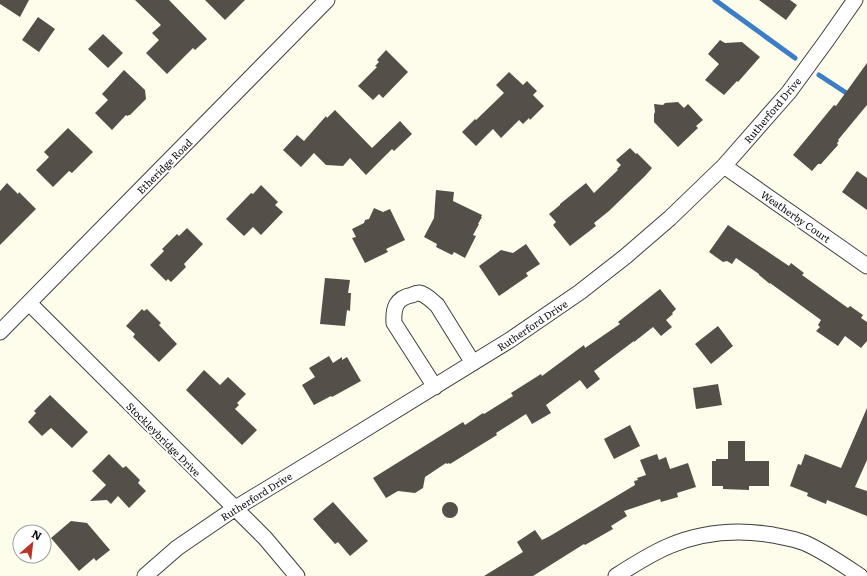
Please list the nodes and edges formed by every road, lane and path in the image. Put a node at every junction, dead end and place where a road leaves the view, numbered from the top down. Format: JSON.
{"nodes":[{"id":1,"x":327,"y":0,"type":"edge"},
{"id":2,"x":855,"y":0,"type":"edge"},
{"id":3,"x":724,"y":166,"type":"junction"},
{"id":4,"x":867,"y":266,"type":"edge"},
{"id":5,"x":29,"y":303,"type":"junction"},
{"id":6,"x":0,"y":332,"type":"edge"},
{"id":7,"x":473,"y":363,"type":"junction"},
{"id":8,"x":436,"y":386,"type":"junction"},
{"id":9,"x":234,"y":508,"type":"junction"},
{"id":10,"x":145,"y":576,"type":"edge"},
{"id":11,"x":297,"y":576,"type":"edge"},
{"id":12,"x":616,"y":576,"type":"edge"},
{"id":13,"x":860,"y":576,"type":"edge"}],
"edges":[{"from":1,"to":5,"type":"street","name":"Etheridge Road"},
{"from":2,"to":3,"type":"street","name":"Rutherford Drive"},
{"from":3,"to":4,"type":"street","name":"Weatherby Court"},
{"from":3,"to":7,"type":"street","name":"Rutherford Drive"},
{"from":5,"to":6,"type":"street","name":"Etheridge Road"},
{"from":5,"to":9,"type":"street","name":"Stockleybridge Drive"},
{"from":7,"to":8,"type":"street","name":"Rutherford Drive"},
{"from":7,"to":8,"type":"street"},
{"from":8,"to":9,"type":"street","name":"Rutherford Drive"},
{"from":9,"to":10,"type":"street","name":"Rutherford Drive"},
{"from":9,"to":11,"type":"street","name":"Stockleybridge Drive"},
{"from":12,"to":13,"type":"street"}]}
